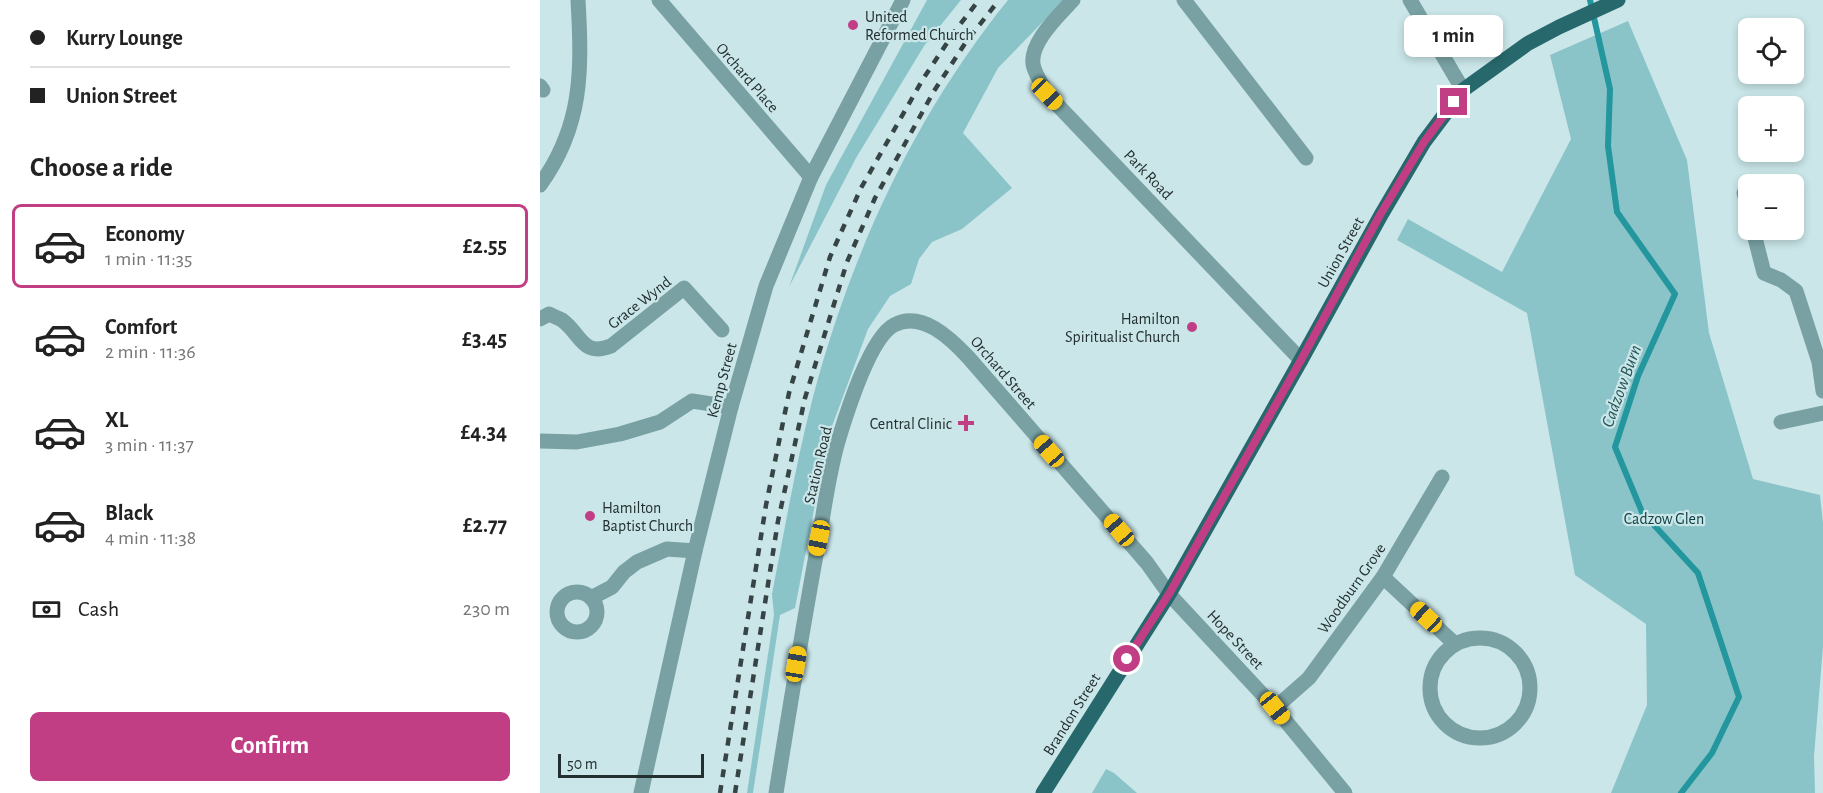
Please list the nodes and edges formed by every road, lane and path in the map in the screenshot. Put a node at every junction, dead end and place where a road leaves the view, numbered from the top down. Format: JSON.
{"nodes":[{"id":1,"x":578,"y":0,"type":"edge"},
{"id":2,"x":659,"y":0,"type":"edge"},
{"id":3,"x":903,"y":0,"type":"edge"},
{"id":4,"x":1073,"y":0,"type":"edge"},
{"id":5,"x":1184,"y":0,"type":"edge"},
{"id":6,"x":1410,"y":0,"type":"edge"},
{"id":7,"x":1618,"y":0,"type":"edge"},
{"id":8,"x":1463,"y":90,"type":"junction"},
{"id":9,"x":1305,"y":158,"type":"dead end"},
{"id":10,"x":811,"y":177,"type":"junction"},
{"id":11,"x":540,"y":185,"type":"edge"},
{"id":12,"x":1756,"y":240,"type":"edge"},
{"id":13,"x":540,"y":319,"type":"edge"},
{"id":14,"x":920,"y":323,"type":"joint"},
{"id":15,"x":722,"y":330,"type":"dead end"},
{"id":16,"x":1301,"y":360,"type":"junction"},
{"id":17,"x":1823,"y":391,"type":"edge"},
{"id":18,"x":731,"y":407,"type":"junction"},
{"id":19,"x":1823,"y":413,"type":"edge"},
{"id":20,"x":1782,"y":422,"type":"dead end"},
{"id":21,"x":540,"y":441,"type":"edge"},
{"id":22,"x":1442,"y":477,"type":"dead end"},
{"id":23,"x":695,"y":552,"type":"junction"},
{"id":24,"x":1383,"y":577,"type":"junction"},
{"id":25,"x":1169,"y":594,"type":"junction"},
{"id":26,"x":591,"y":598,"type":"dead end"},
{"id":27,"x":1455,"y":644,"type":"junction"},
{"id":28,"x":1275,"y":708,"type":"junction"},
{"id":29,"x":641,"y":793,"type":"edge"},
{"id":30,"x":776,"y":793,"type":"edge"},
{"id":31,"x":1043,"y":793,"type":"edge"},
{"id":32,"x":1345,"y":793,"type":"edge"}],
"edges":[{"from":1,"to":11,"type":"street"},
{"from":2,"to":10,"type":"street","name":"Orchard Place"},
{"from":3,"to":10,"type":"street","name":"Kemp Street"},
{"from":4,"to":16,"type":"street","name":"Park Road"},
{"from":5,"to":9,"type":"street"},
{"from":6,"to":8,"type":"street"},
{"from":7,"to":8,"type":"main road","name":"Union Street"},
{"from":8,"to":16,"type":"main road","name":"Union Street"},
{"from":10,"to":18,"type":"street","name":"Kemp Street"},
{"from":12,"to":17,"type":"street"},
{"from":13,"to":15,"type":"street","name":"Grace Wynd"},
{"from":14,"to":25,"type":"street","name":"Orchard Street"},
{"from":14,"to":30,"type":"street","name":"Station Road"},
{"from":16,"to":25,"type":"main road","name":"Union Street"},
{"from":18,"to":21,"type":"street"},
{"from":18,"to":23,"type":"street","name":"Kemp Street"},
{"from":19,"to":20,"type":"street"},
{"from":22,"to":24,"type":"street","name":"Woodburn Grove"},
{"from":23,"to":26,"type":"street"},
{"from":23,"to":29,"type":"street","name":"Kemp Street"},
{"from":24,"to":27,"type":"street"},
{"from":24,"to":28,"type":"street","name":"Woodburn Grove"},
{"from":25,"to":28,"type":"street","name":"Hope Street"},
{"from":25,"to":31,"type":"main road","name":"Brandon Street"},
{"from":27,"to":27,"type":"street"},
{"from":28,"to":32,"type":"street","name":"Hope Street"}]}
